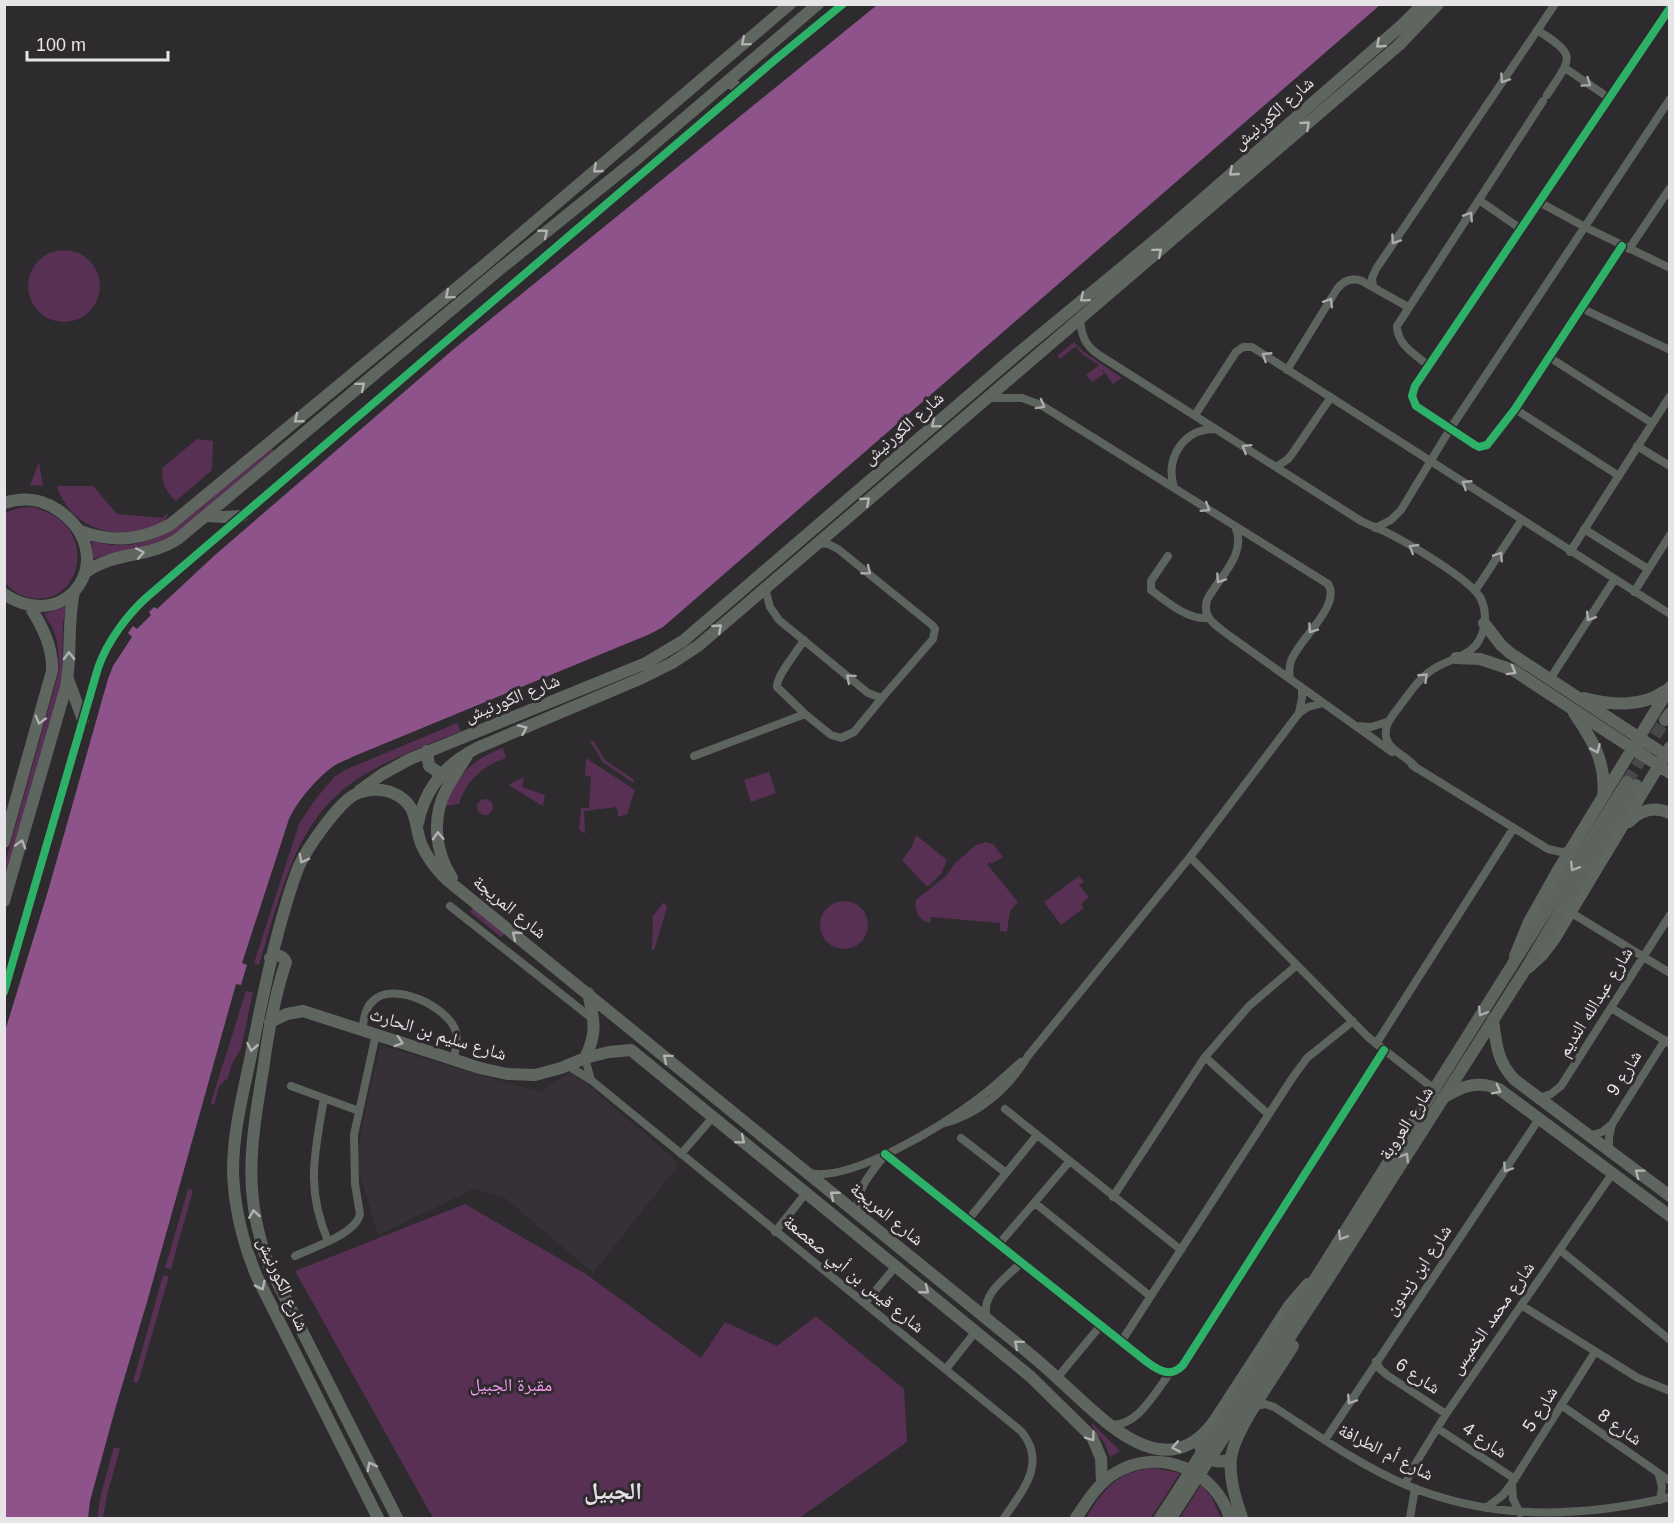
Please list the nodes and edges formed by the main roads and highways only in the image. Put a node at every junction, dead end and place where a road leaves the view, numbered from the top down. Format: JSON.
{"nodes":[{"id":1,"x":790,"y":4,"type":"edge"},
{"id":2,"x":818,"y":4,"type":"edge"},
{"id":3,"x":1423,"y":4,"type":"edge"},
{"id":4,"x":1438,"y":4,"type":"edge"},
{"id":5,"x":767,"y":47,"type":"junction"},
{"id":6,"x":776,"y":59,"type":"road end"},
{"id":7,"x":729,"y":80,"type":"junction"},
{"id":8,"x":739,"y":90,"type":"road end"},
{"id":9,"x":686,"y":93,"type":"junction"},
{"id":10,"x":639,"y":157,"type":"junction"},
{"id":11,"x":4,"y":503,"type":"edge"},
{"id":12,"x":206,"y":516,"type":"junction"},
{"id":13,"x":242,"y":516,"type":"road end"},
{"id":14,"x":78,"y":531,"type":"junction"},
{"id":15,"x":86,"y":572,"type":"junction"},
{"id":16,"x":74,"y":592,"type":"junction"},
{"id":17,"x":4,"y":594,"type":"edge"},
{"id":18,"x":29,"y":605,"type":"junction"},
{"id":19,"x":1484,"y":623,"type":"road end"},
{"id":20,"x":1456,"y":658,"type":"road end"},
{"id":21,"x":67,"y":678,"type":"junction"},
{"id":22,"x":1670,"y":687,"type":"edge"},
{"id":23,"x":1577,"y":697,"type":"junction"},
{"id":24,"x":1570,"y":708,"type":"junction"},
{"id":25,"x":83,"y":720,"type":"road end"},
{"id":26,"x":1636,"y":743,"type":"junction"},
{"id":27,"x":427,"y":752,"type":"junction"},
{"id":28,"x":469,"y":752,"type":"junction"},
{"id":29,"x":1666,"y":760,"type":"edge"},
{"id":30,"x":441,"y":774,"type":"junction"},
{"id":31,"x":354,"y":795,"type":"junction"},
{"id":32,"x":1603,"y":797,"type":"junction"},
{"id":33,"x":1670,"y":813,"type":"edge"},
{"id":34,"x":418,"y":830,"type":"junction"},
{"id":35,"x":1617,"y":833,"type":"junction"},
{"id":36,"x":4,"y":842,"type":"edge"},
{"id":37,"x":459,"y":890,"type":"junction"},
{"id":38,"x":4,"y":901,"type":"edge"},
{"id":39,"x":270,"y":958,"type":"junction"},
{"id":40,"x":1513,"y":963,"type":"junction"},
{"id":41,"x":1525,"y":970,"type":"junction"},
{"id":42,"x":588,"y":993,"type":"junction"},
{"id":43,"x":1494,"y":1019,"type":"junction"},
{"id":44,"x":270,"y":1022,"type":"junction"},
{"id":45,"x":631,"y":1050,"type":"joint"},
{"id":46,"x":585,"y":1058,"type":"junction"},
{"id":47,"x":659,"y":1073,"type":"junction"},
{"id":48,"x":699,"y":1084,"type":"junction"},
{"id":49,"x":1438,"y":1093,"type":"junction"},
{"id":50,"x":1564,"y":1117,"type":"junction"},
{"id":51,"x":1539,"y":1119,"type":"junction"},
{"id":52,"x":1670,"y":1196,"type":"edge"},
{"id":53,"x":1670,"y":1216,"type":"edge"},
{"id":54,"x":1323,"y":1277,"type":"junction"},
{"id":55,"x":1019,"y":1365,"type":"junction"},
{"id":56,"x":1058,"y":1378,"type":"junction"},
{"id":57,"x":1206,"y":1445,"type":"junction"},
{"id":58,"x":1231,"y":1459,"type":"junction"},
{"id":59,"x":1102,"y":1482,"type":"junction"},
{"id":60,"x":1184,"y":1490,"type":"junction"},
{"id":61,"x":378,"y":1518,"type":"edge"},
{"id":62,"x":398,"y":1518,"type":"edge"},
{"id":63,"x":1076,"y":1518,"type":"edge"},
{"id":64,"x":1160,"y":1518,"type":"edge"},
{"id":65,"x":1171,"y":1518,"type":"edge"},
{"id":66,"x":1230,"y":1518,"type":"edge"},
{"id":67,"x":1242,"y":1518,"type":"edge"}],
"edges":[{"from":1,"to":9,"type":"main road","one_way":true},
{"from":2,"to":5,"type":"main road"},
{"from":3,"to":27,"type":"main road","name":"شارع الكورنيش","one_way":true},
{"from":28,"to":4,"type":"main road","name":"شارع الكورنيش","one_way":true},
{"from":5,"to":6,"type":"main road"},
{"from":5,"to":7,"type":"main road"},
{"from":7,"to":8,"type":"main road"},
{"from":7,"to":10,"type":"main road"},
{"from":9,"to":10,"type":"main road"},
{"from":9,"to":14,"type":"main road","one_way":true},
{"from":12,"to":10,"type":"main road","one_way":true},
{"from":11,"to":14,"type":"main road"},
{"from":12,"to":13,"type":"main road"},
{"from":15,"to":12,"type":"main road","one_way":true},
{"from":14,"to":15,"type":"main road"},
{"from":15,"to":16,"type":"main road"},
{"from":16,"to":18,"type":"main road"},
{"from":21,"to":16,"type":"main road","one_way":true},
{"from":17,"to":18,"type":"main road"},
{"from":18,"to":36,"type":"main road","one_way":true},
{"from":19,"to":23,"type":"main road"},
{"from":20,"to":24,"type":"main road","one_way":true},
{"from":21,"to":25,"type":"main road"},
{"from":38,"to":21,"type":"main road","one_way":true},
{"from":22,"to":23,"type":"main road"},
{"from":22,"to":26,"type":"main road"},
{"from":23,"to":26,"type":"main road"},
{"from":24,"to":26,"type":"main road"},
{"from":24,"to":32,"type":"main road","one_way":true},
{"from":26,"to":29,"type":"main road"},
{"from":26,"to":32,"type":"main road"},
{"from":27,"to":30,"type":"main road"},
{"from":27,"to":31,"type":"main road","name":"شارع الكورنيش"},
{"from":28,"to":30,"type":"main road","name":"شارع الكورنيش"},
{"from":37,"to":28,"type":"main road","one_way":true},
{"from":29,"to":35,"type":"main road"},
{"from":30,"to":34,"type":"main road","name":"شارع الكورنيش"},
{"from":31,"to":34,"type":"main road","name":"شارع المريجة"},
{"from":31,"to":39,"type":"main road","name":"شارع الكورنيش","one_way":true},
{"from":32,"to":40,"type":"main road"},
{"from":33,"to":35,"type":"main road"},
{"from":34,"to":37,"type":"main road","name":"شارع المريجة"},
{"from":35,"to":41,"type":"main road"},
{"from":42,"to":37,"type":"main road","name":"شارع المريجة","one_way":true},
{"from":39,"to":44,"type":"main road","name":"شارع الكورنيش"},
{"from":39,"to":61,"type":"main road","name":"شارع الكورنيش","one_way":true},
{"from":41,"to":40,"type":"main road","name":"شارع العروبة","one_way":true},
{"from":40,"to":49,"type":"main road","name":"شارع العروبة","one_way":true},
{"from":41,"to":43,"type":"main road","name":"شارع العروبة"},
{"from":42,"to":46,"type":"main road"},
{"from":48,"to":42,"type":"main road","name":"شارع المريجة","one_way":true},
{"from":43,"to":49,"type":"main road","name":"شارع العروبة"},
{"from":43,"to":50,"type":"main road"},
{"from":44,"to":46,"type":"main road","name":"شارع سليم بن الحارث","one_way":true},
{"from":62,"to":44,"type":"main road","name":"شارع الكورنيش","one_way":true},
{"from":45,"to":46,"type":"main road","name":"شارع سليم بن الحارث"},
{"from":45,"to":47,"type":"main road","name":"شارع المريجة"},
{"from":47,"to":48,"type":"main road"},
{"from":47,"to":55,"type":"main road","name":"شارع المريجة","one_way":true},
{"from":56,"to":48,"type":"main road","name":"شارع المريجة","one_way":true},
{"from":49,"to":51,"type":"main road","one_way":true},
{"from":49,"to":54,"type":"main road","name":"شارع العروبة"},
{"from":50,"to":51,"type":"main road"},
{"from":52,"to":50,"type":"main road","one_way":true},
{"from":51,"to":53,"type":"main road"},
{"from":54,"to":57,"type":"main road","name":"شارع العروبة"},
{"from":54,"to":57,"type":"main road","name":"شارع المريجة"},
{"from":54,"to":58,"type":"main road"},
{"from":55,"to":56,"type":"main road"},
{"from":55,"to":59,"type":"main road","name":"شارع المريجة","one_way":true},
{"from":57,"to":56,"type":"main road","name":"شارع المريجة","one_way":true},
{"from":57,"to":58,"type":"main road"},
{"from":57,"to":60,"type":"main road","name":"شارع العروبة","bridge":true},
{"from":58,"to":67,"type":"main road"},
{"from":59,"to":63,"type":"main road"},
{"from":59,"to":66,"type":"main road"},
{"from":60,"to":64,"type":"main road","name":"شارع العروبة"},
{"from":60,"to":65,"type":"main road","name":"شارع العروبة"}]}
